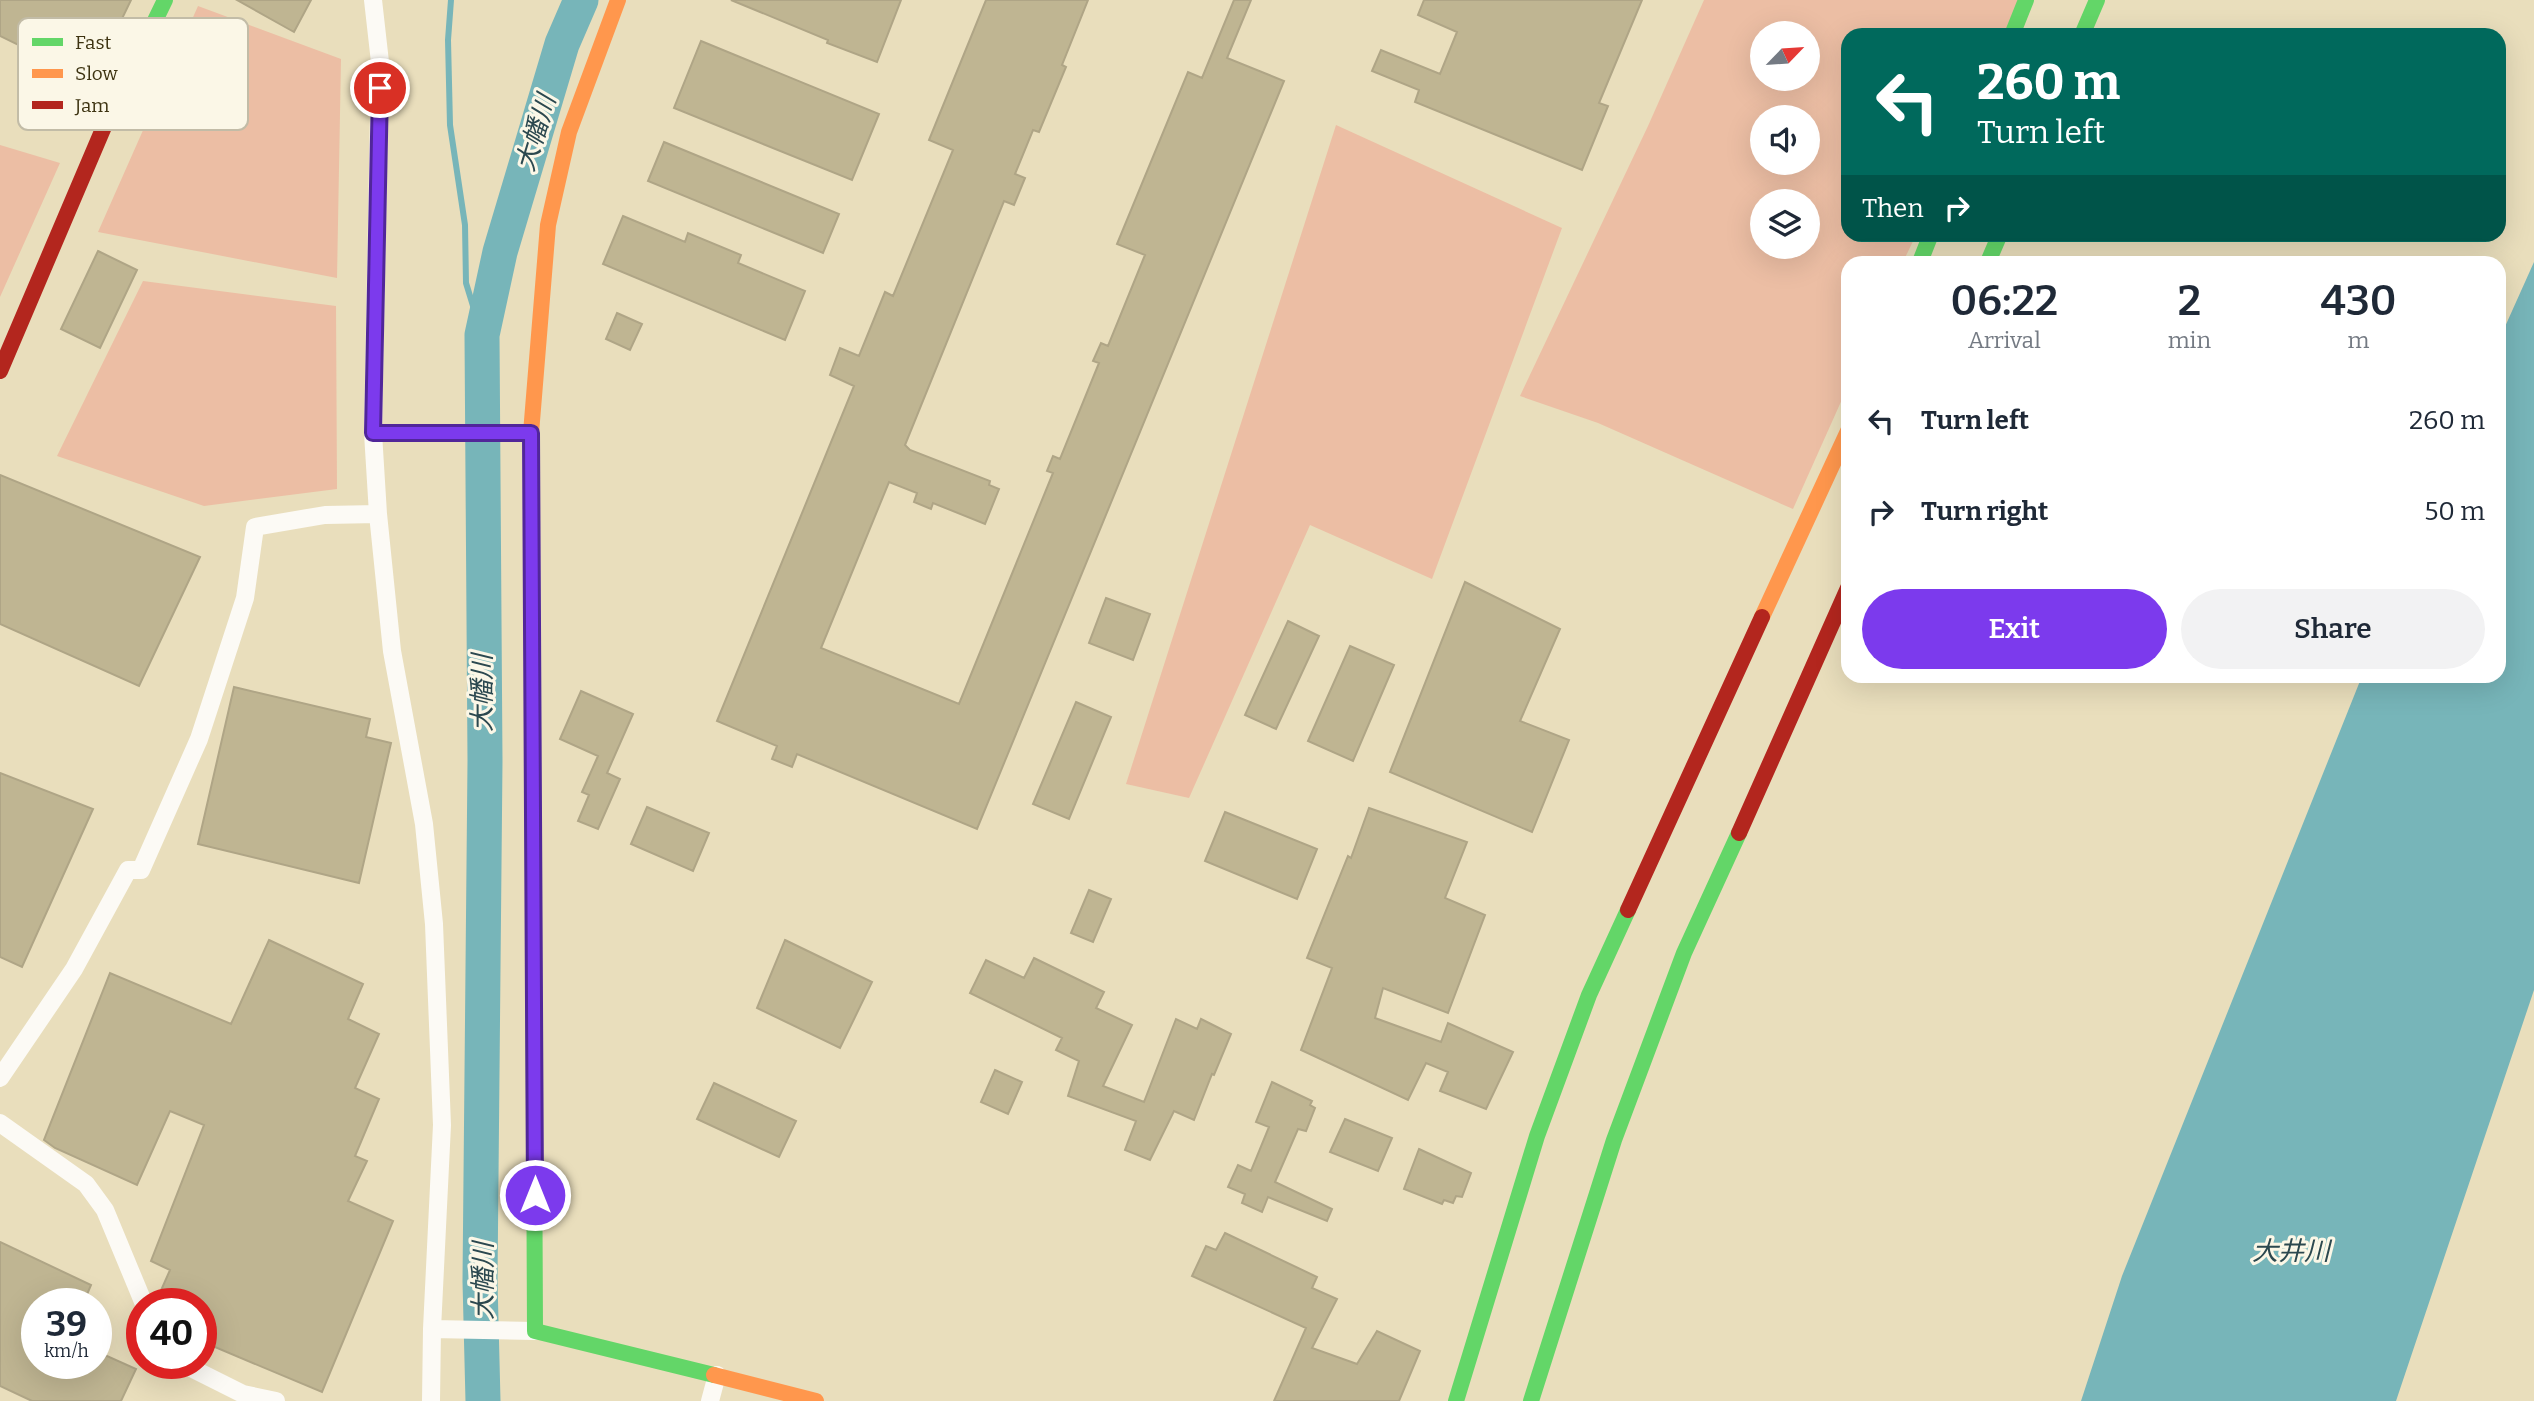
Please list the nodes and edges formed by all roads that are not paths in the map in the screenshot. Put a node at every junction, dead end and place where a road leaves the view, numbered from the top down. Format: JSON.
{"nodes":[{"id":1,"x":165,"y":0,"type":"edge"},
{"id":2,"x":373,"y":0,"type":"edge"},
{"id":3,"x":618,"y":0,"type":"edge"},
{"id":4,"x":2026,"y":0,"type":"edge"},
{"id":5,"x":2097,"y":0,"type":"edge"},
{"id":6,"x":156,"y":18,"type":"edge"},
{"id":7,"x":2015,"y":28,"type":"edge"},
{"id":8,"x":2085,"y":28,"type":"edge"},
{"id":9,"x":102,"y":130,"type":"edge"},
{"id":10,"x":0,"y":371,"type":"edge"},
{"id":11,"x":373,"y":433,"type":"junction"},
{"id":12,"x":531,"y":433,"type":"junction"},
{"id":13,"x":1841,"y":446,"type":"edge"},
{"id":14,"x":378,"y":514,"type":"junction"},
{"id":15,"x":1841,"y":604,"type":"edge"},
{"id":16,"x":0,"y":1078,"type":"edge"},
{"id":17,"x":0,"y":1123,"type":"edge"},
{"id":18,"x":137,"y":1288,"type":"edge"},
{"id":19,"x":432,"y":1329,"type":"junction"},
{"id":20,"x":535,"y":1331,"type":"junction"},
{"id":21,"x":717,"y":1375,"type":"junction"},
{"id":22,"x":213,"y":1379,"type":"edge"},
{"id":23,"x":276,"y":1401,"type":"edge"},
{"id":24,"x":431,"y":1401,"type":"edge"},
{"id":25,"x":710,"y":1401,"type":"edge"},
{"id":26,"x":816,"y":1401,"type":"edge"},
{"id":27,"x":1456,"y":1401,"type":"edge"},
{"id":28,"x":1531,"y":1401,"type":"edge"}],
"edges":[{"from":1,"to":6,"type":"street"},
{"from":2,"to":11,"type":"street"},
{"from":3,"to":12,"type":"street"},
{"from":4,"to":7,"type":"street"},
{"from":5,"to":8,"type":"street"},
{"from":9,"to":10,"type":"street"},
{"from":11,"to":12,"type":"street"},
{"from":11,"to":14,"type":"street"},
{"from":12,"to":20,"type":"street"},
{"from":13,"to":27,"type":"street"},
{"from":14,"to":16,"type":"street"},
{"from":14,"to":19,"type":"street"},
{"from":15,"to":28,"type":"street"},
{"from":17,"to":18,"type":"street"},
{"from":19,"to":20,"type":"street"},
{"from":19,"to":24,"type":"street"},
{"from":20,"to":21,"type":"street"},
{"from":21,"to":25,"type":"street"},
{"from":21,"to":26,"type":"street"},
{"from":22,"to":23,"type":"street"}]}
